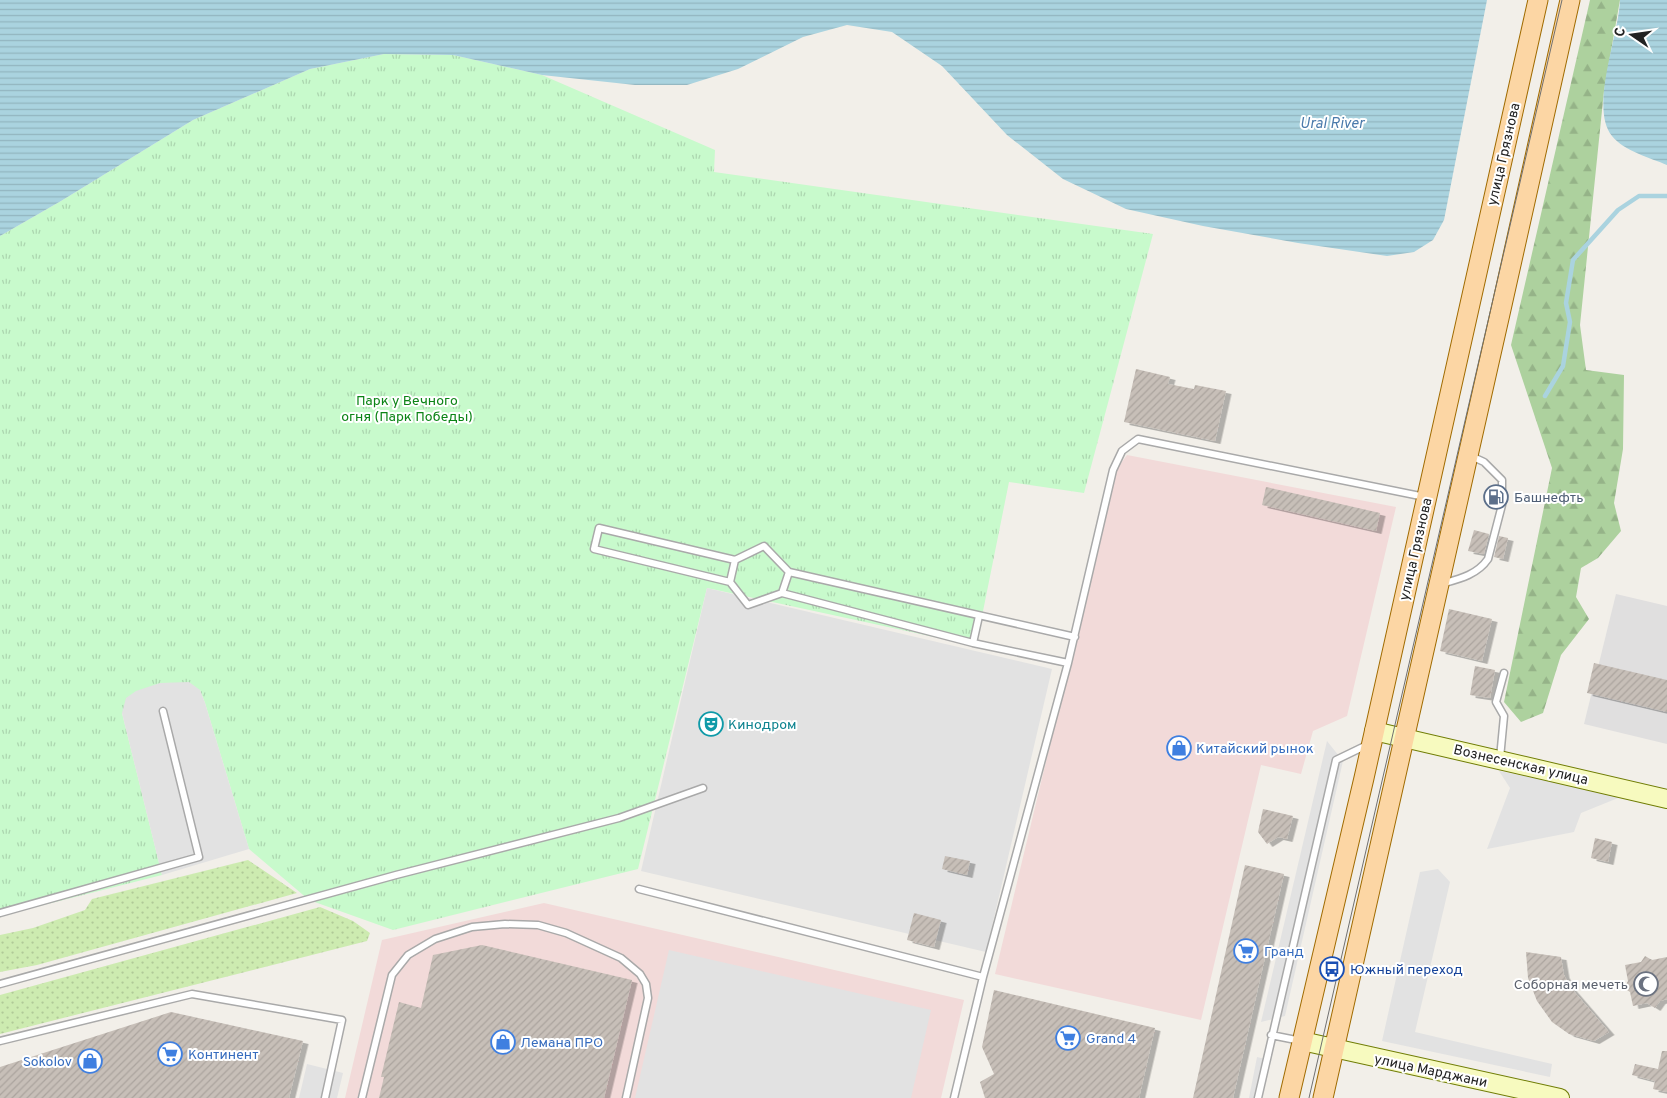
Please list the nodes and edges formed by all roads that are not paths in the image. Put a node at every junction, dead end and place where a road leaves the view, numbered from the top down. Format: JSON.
{"nodes":[{"id":1,"x":1538,"y":0,"type":"edge"},
{"id":2,"x":1570,"y":0,"type":"edge"},
{"id":3,"x":1468,"y":455,"type":"junction"},
{"id":4,"x":1426,"y":497,"type":"junction"},
{"id":5,"x":734,"y":560,"type":"junction"},
{"id":6,"x":789,"y":572,"type":"junction"},
{"id":7,"x":730,"y":582,"type":"junction"},
{"id":8,"x":1438,"y":584,"type":"junction"},
{"id":9,"x":782,"y":593,"type":"junction"},
{"id":10,"x":979,"y":616,"type":"junction"},
{"id":11,"x":1074,"y":637,"type":"junction"},
{"id":12,"x":973,"y":642,"type":"junction"},
{"id":13,"x":1068,"y":663,"type":"junction"},
{"id":14,"x":1504,"y":673,"type":"dead end"},
{"id":15,"x":162,"y":710,"type":"dead end"},
{"id":16,"x":1373,"y":737,"type":"junction"},
{"id":17,"x":1406,"y":737,"type":"junction"},
{"id":18,"x":1500,"y":759,"type":"junction"},
{"id":19,"x":703,"y":788,"type":"dead end"},
{"id":20,"x":1667,"y":800,"type":"edge"},
{"id":21,"x":639,"y":889,"type":"dead end"},
{"id":22,"x":0,"y":913,"type":"edge"},
{"id":23,"x":983,"y":977,"type":"junction"},
{"id":24,"x":0,"y":984,"type":"edge"},
{"id":25,"x":1271,"y":1035,"type":"junction"},
{"id":26,"x":0,"y":1041,"type":"edge"},
{"id":27,"x":1302,"y":1041,"type":"junction"},
{"id":28,"x":1335,"y":1048,"type":"junction"},
{"id":29,"x":324,"y":1098,"type":"edge"},
{"id":30,"x":362,"y":1098,"type":"edge"},
{"id":31,"x":626,"y":1098,"type":"edge"},
{"id":32,"x":954,"y":1098,"type":"edge"},
{"id":33,"x":1258,"y":1098,"type":"edge"},
{"id":34,"x":1289,"y":1098,"type":"edge"},
{"id":35,"x":1323,"y":1098,"type":"edge"},
{"id":36,"x":1560,"y":1098,"type":"edge"}],
"edges":[{"from":1,"to":4,"type":"main road","name":"улица Грязнова"},
{"from":2,"to":3,"type":"main road"},
{"from":3,"to":8,"type":"main road"},
{"from":3,"to":8,"type":"lane"},
{"from":4,"to":11,"type":"lane"},
{"from":4,"to":16,"type":"main road","name":"улица Грязнова"},
{"from":5,"to":6,"type":"lane"},
{"from":5,"to":7,"type":"lane"},
{"from":5,"to":7,"type":"lane"},
{"from":6,"to":9,"type":"lane"},
{"from":6,"to":10,"type":"lane"},
{"from":7,"to":9,"type":"lane"},
{"from":8,"to":17,"type":"main road"},
{"from":9,"to":12,"type":"lane"},
{"from":10,"to":11,"type":"lane"},
{"from":10,"to":12,"type":"lane"},
{"from":11,"to":13,"type":"lane"},
{"from":12,"to":13,"type":"lane"},
{"from":13,"to":23,"type":"lane"},
{"from":14,"to":18,"type":"lane"},
{"from":15,"to":22,"type":"lane"},
{"from":16,"to":17,"type":"street","name":"Вознесенская улица"},
{"from":16,"to":25,"type":"lane"},
{"from":16,"to":27,"type":"main road","name":"улица Грязнова"},
{"from":17,"to":18,"type":"street","name":"Вознесенская улица"},
{"from":17,"to":28,"type":"main road"},
{"from":18,"to":20,"type":"street","name":"Вознесенская улица"},
{"from":19,"to":24,"type":"lane"},
{"from":21,"to":23,"type":"lane"},
{"from":23,"to":32,"type":"lane"},
{"from":25,"to":27,"type":"lane"},
{"from":25,"to":33,"type":"lane"},
{"from":26,"to":29,"type":"lane"},
{"from":27,"to":28,"type":"street","name":"улица Марджани"},
{"from":27,"to":34,"type":"main road","name":"улица Грязнова"},
{"from":28,"to":35,"type":"main road"},
{"from":28,"to":36,"type":"street","name":"улица Марджани"},
{"from":30,"to":31,"type":"lane"}]}
